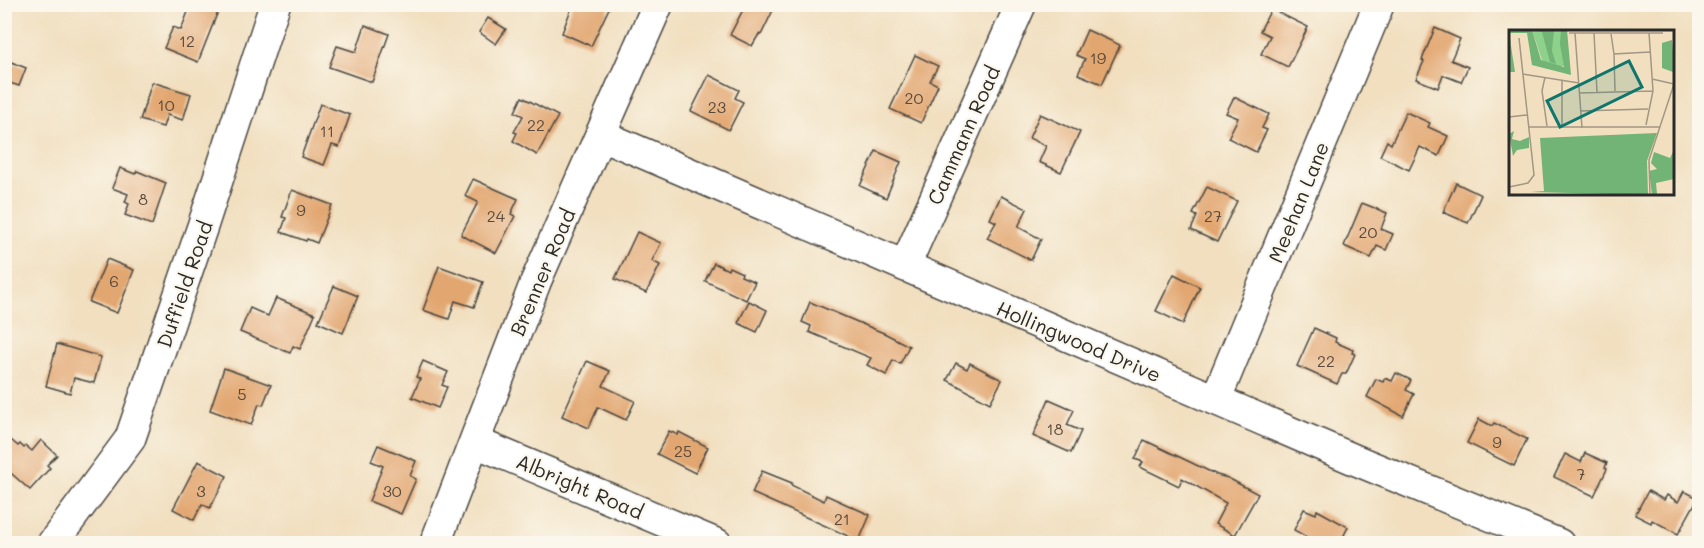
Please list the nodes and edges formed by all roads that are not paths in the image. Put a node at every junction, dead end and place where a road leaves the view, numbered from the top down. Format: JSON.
{"nodes":[{"id":1,"x":275,"y":4,"type":"edge"},
{"id":2,"x":658,"y":4,"type":"edge"},
{"id":3,"x":1021,"y":4,"type":"edge"},
{"id":4,"x":1378,"y":4,"type":"edge"},
{"id":5,"x":601,"y":135,"type":"junction"},
{"id":6,"x":905,"y":266,"type":"junction"},
{"id":7,"x":1216,"y":399,"type":"junction"},
{"id":8,"x":475,"y":442,"type":"junction"},
{"id":9,"x":52,"y":543,"type":"edge"},
{"id":10,"x":435,"y":543,"type":"edge"},
{"id":11,"x":717,"y":543,"type":"edge"},
{"id":12,"x":1559,"y":543,"type":"edge"}],
"edges":[{"from":1,"to":9,"type":"street","name":"Duffield Road"},
{"from":2,"to":5,"type":"street","name":"Brenner Road"},
{"from":3,"to":6,"type":"street","name":"Cammann Road"},
{"from":4,"to":7,"type":"street","name":"Meehan Lane"},
{"from":5,"to":6,"type":"street","name":"Hollingwood Drive"},
{"from":5,"to":8,"type":"street","name":"Brenner Road"},
{"from":6,"to":7,"type":"street","name":"Hollingwood Drive"},
{"from":7,"to":12,"type":"street","name":"Hollingwood Drive"},
{"from":8,"to":10,"type":"street","name":"Brenner Road"},
{"from":8,"to":11,"type":"street","name":"Albright Road"}]}
